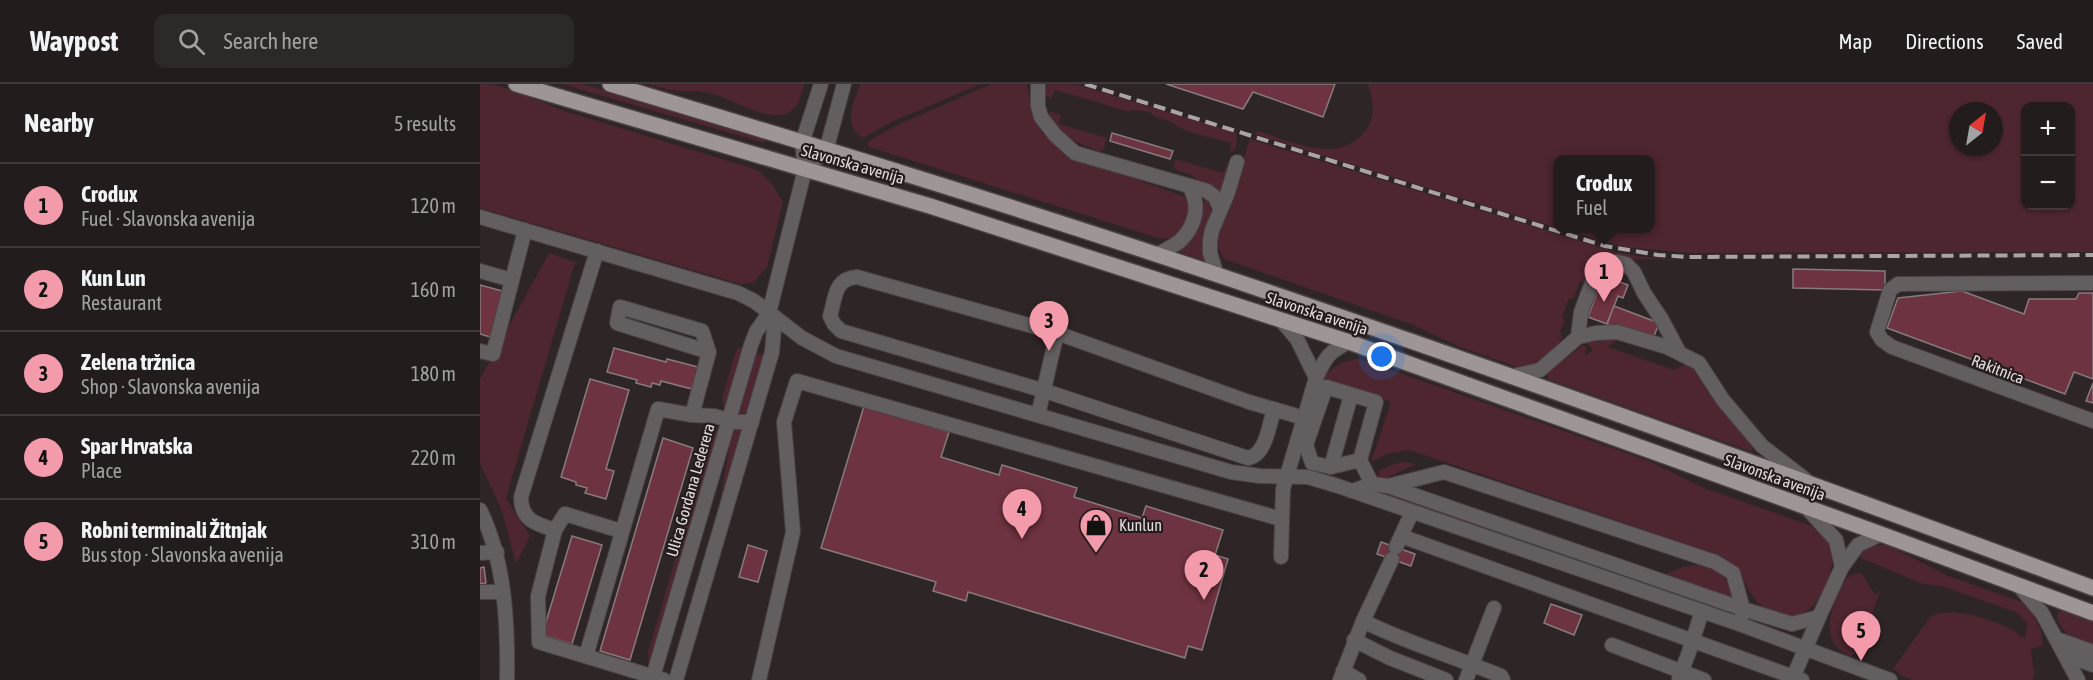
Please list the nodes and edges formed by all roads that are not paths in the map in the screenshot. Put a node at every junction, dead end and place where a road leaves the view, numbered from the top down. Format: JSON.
{"nodes":[{"id":1,"x":516,"y":84,"type":"edge"},
{"id":2,"x":610,"y":84,"type":"edge"},
{"id":3,"x":821,"y":84,"type":"edge"},
{"id":4,"x":844,"y":84,"type":"edge"},
{"id":5,"x":1038,"y":84,"type":"edge"},
{"id":6,"x":802,"y":143,"type":"junction"},
{"id":7,"x":826,"y":150,"type":"junction"},
{"id":8,"x":1237,"y":162,"type":"dead end"},
{"id":9,"x":805,"y":169,"type":"junction"},
{"id":10,"x":1190,"y":188,"type":"junction"},
{"id":11,"x":1220,"y":208,"type":"junction"},
{"id":12,"x":480,"y":217,"type":"edge"},
{"id":13,"x":525,"y":230,"type":"junction"},
{"id":14,"x":597,"y":251,"type":"junction"},
{"id":15,"x":1157,"y":255,"type":"junction"},
{"id":16,"x":480,"y":271,"type":"edge"},
{"id":17,"x":1217,"y":275,"type":"junction"},
{"id":18,"x":512,"y":280,"type":"junction"},
{"id":19,"x":2093,"y":283,"type":"edge"},
{"id":20,"x":769,"y":313,"type":"junction"},
{"id":21,"x":1281,"y":320,"type":"junction"},
{"id":22,"x":1057,"y":333,"type":"junction"},
{"id":23,"x":1578,"y":337,"type":"junction"},
{"id":24,"x":802,"y":338,"type":"junction"},
{"id":25,"x":1349,"y":342,"type":"junction"},
{"id":26,"x":480,"y":351,"type":"edge"},
{"id":27,"x":709,"y":352,"type":"junction"},
{"id":28,"x":772,"y":352,"type":"junction"},
{"id":29,"x":1679,"y":352,"type":"junction"},
{"id":30,"x":1513,"y":376,"type":"junction"},
{"id":31,"x":1316,"y":378,"type":"junction"},
{"id":32,"x":1045,"y":391,"type":"junction"},
{"id":33,"x":1351,"y":394,"type":"junction"},
{"id":34,"x":1274,"y":409,"type":"junction"},
{"id":35,"x":693,"y":415,"type":"junction"},
{"id":36,"x":1038,"y":415,"type":"junction"},
{"id":37,"x":1304,"y":418,"type":"junction"},
{"id":38,"x":728,"y":419,"type":"junction"},
{"id":39,"x":2093,"y":420,"type":"edge"},
{"id":40,"x":752,"y":422,"type":"junction"},
{"id":41,"x":1360,"y":460,"type":"junction"},
{"id":42,"x":1331,"y":467,"type":"junction"},
{"id":43,"x":1287,"y":476,"type":"junction"},
{"id":44,"x":1809,"y":483,"type":"junction"},
{"id":45,"x":1371,"y":484,"type":"junction"},
{"id":46,"x":1388,"y":486,"type":"junction"},
{"id":47,"x":1352,"y":491,"type":"junction"},
{"id":48,"x":1806,"y":507,"type":"junction"},
{"id":49,"x":480,"y":510,"type":"edge"},
{"id":50,"x":1412,"y":512,"type":"junction"},
{"id":51,"x":1281,"y":519,"type":"junction"},
{"id":52,"x":555,"y":530,"type":"junction"},
{"id":53,"x":621,"y":531,"type":"junction"},
{"id":54,"x":1881,"y":534,"type":"junction"},
{"id":55,"x":1396,"y":547,"type":"junction"},
{"id":56,"x":497,"y":552,"type":"junction"},
{"id":57,"x":480,"y":553,"type":"edge"},
{"id":58,"x":1281,"y":557,"type":"dead end"},
{"id":59,"x":1842,"y":567,"type":"junction"},
{"id":60,"x":2019,"y":586,"type":"junction"},
{"id":61,"x":2093,"y":588,"type":"edge"},
{"id":62,"x":480,"y":592,"type":"edge"},
{"id":63,"x":503,"y":592,"type":"junction"},
{"id":64,"x":1494,"y":608,"type":"dead end"},
{"id":65,"x":1743,"y":609,"type":"junction"},
{"id":66,"x":1702,"y":611,"type":"junction"},
{"id":67,"x":2093,"y":613,"type":"edge"},
{"id":68,"x":1819,"y":617,"type":"junction"},
{"id":69,"x":1363,"y":621,"type":"junction"},
{"id":70,"x":1742,"y":625,"type":"junction"},
{"id":71,"x":2057,"y":639,"type":"junction"},
{"id":72,"x":1354,"y":640,"type":"junction"},
{"id":73,"x":1693,"y":641,"type":"junction"},
{"id":74,"x":1612,"y":645,"type":"dead end"},
{"id":75,"x":1806,"y":648,"type":"junction"},
{"id":76,"x":2093,"y":652,"type":"edge"},
{"id":77,"x":2065,"y":655,"type":"junction"},
{"id":78,"x":586,"y":656,"type":"junction"},
{"id":79,"x":1472,"y":665,"type":"junction"},
{"id":80,"x":2093,"y":665,"type":"edge"},
{"id":81,"x":1342,"y":675,"type":"edge"},
{"id":82,"x":1680,"y":676,"type":"edge"},
{"id":83,"x":657,"y":679,"type":"edge"},
{"id":84,"x":1796,"y":679,"type":"edge"},
{"id":85,"x":507,"y":680,"type":"edge"},
{"id":86,"x":676,"y":680,"type":"edge"},
{"id":87,"x":759,"y":680,"type":"edge"},
{"id":88,"x":1359,"y":680,"type":"edge"},
{"id":89,"x":1446,"y":680,"type":"edge"},
{"id":90,"x":1466,"y":680,"type":"edge"},
{"id":91,"x":1503,"y":680,"type":"edge"},
{"id":92,"x":1704,"y":680,"type":"edge"},
{"id":93,"x":1890,"y":680,"type":"edge"},
{"id":94,"x":2078,"y":680,"type":"edge"}],
"edges":[{"from":1,"to":9,"type":"main road","name":"Slavonska avenija"},
{"from":2,"to":6,"type":"main road","name":"Slavonska avenija"},
{"from":3,"to":6,"type":"street"},
{"from":4,"to":7,"type":"street"},
{"from":5,"to":10,"type":"street"},
{"from":6,"to":7,"type":"main road","name":"Slavonska avenija"},
{"from":6,"to":9,"type":"street"},
{"from":7,"to":9,"type":"street"},
{"from":7,"to":15,"type":"main road","name":"Slavonska avenija"},
{"from":8,"to":11,"type":"street"},
{"from":9,"to":20,"type":"street","name":"Ulica Gordana Lederera"},
{"from":9,"to":21,"type":"main road","name":"Slavonska avenija"},
{"from":10,"to":11,"type":"street"},
{"from":10,"to":15,"type":"street"},
{"from":11,"to":17,"type":"street"},
{"from":12,"to":13,"type":"street"},
{"from":13,"to":14,"type":"street"},
{"from":13,"to":18,"type":"street"},
{"from":14,"to":20,"type":"street"},
{"from":14,"to":52,"type":"street"},
{"from":15,"to":17,"type":"main road","name":"Slavonska avenija"},
{"from":16,"to":18,"type":"street"},
{"from":17,"to":30,"type":"main road","name":"Slavonska avenija"},
{"from":18,"to":26,"type":"street"},
{"from":19,"to":39,"type":"street","name":"Rakitnica"},
{"from":20,"to":24,"type":"street"},
{"from":20,"to":28,"type":"street","name":"Ulica Gordana Lederera"},
{"from":20,"to":38,"type":"street","name":"Ulica Gordana Lederera"},
{"from":21,"to":25,"type":"main road","name":"Slavonska avenija"},
{"from":21,"to":31,"type":"street"},
{"from":22,"to":32,"type":"street"},
{"from":22,"to":32,"type":"street"},
{"from":22,"to":34,"type":"street"},
{"from":23,"to":29,"type":"street"},
{"from":23,"to":29,"type":"street"},
{"from":23,"to":30,"type":"street"},
{"from":24,"to":28,"type":"street"},
{"from":24,"to":36,"type":"street"},
{"from":25,"to":31,"type":"street"},
{"from":25,"to":48,"type":"main road","name":"Slavonska avenija"},
{"from":27,"to":27,"type":"street"},
{"from":27,"to":35,"type":"street"},
{"from":28,"to":40,"type":"street","name":"Ulica Gordana Lederera"},
{"from":29,"to":44,"type":"street"},
{"from":30,"to":44,"type":"main road","name":"Slavonska avenija"},
{"from":31,"to":37,"type":"street"},
{"from":32,"to":34,"type":"street"},
{"from":32,"to":36,"type":"street"},
{"from":33,"to":41,"type":"street"},
{"from":33,"to":42,"type":"street"},
{"from":33,"to":42,"type":"street"},
{"from":34,"to":37,"type":"street"},
{"from":35,"to":38,"type":"street"},
{"from":35,"to":53,"type":"street"},
{"from":36,"to":43,"type":"street"},
{"from":37,"to":43,"type":"street"},
{"from":38,"to":40,"type":"street"},
{"from":38,"to":83,"type":"street","name":"Ulica Gordana Lederera"},
{"from":40,"to":86,"type":"street","name":"Ulica Gordana Lederera"},
{"from":41,"to":42,"type":"street"},
{"from":41,"to":45,"type":"street"},
{"from":43,"to":47,"type":"street"},
{"from":43,"to":51,"type":"street"},
{"from":44,"to":61,"type":"main road","name":"Slavonska avenija"},
{"from":45,"to":46,"type":"street"},
{"from":45,"to":47,"type":"street"},
{"from":46,"to":65,"type":"street"},
{"from":46,"to":65,"type":"street"},
{"from":47,"to":50,"type":"street"},
{"from":48,"to":54,"type":"main road","name":"Slavonska avenija"},
{"from":48,"to":59,"type":"street"},
{"from":49,"to":56,"type":"street"},
{"from":50,"to":55,"type":"street"},
{"from":50,"to":66,"type":"street"},
{"from":51,"to":58,"type":"street"},
{"from":51,"to":87,"type":"street"},
{"from":52,"to":53,"type":"street"},
{"from":52,"to":78,"type":"street"},
{"from":53,"to":78,"type":"street"},
{"from":54,"to":59,"type":"street"},
{"from":54,"to":60,"type":"main road","name":"Slavonska avenija"},
{"from":55,"to":69,"type":"street"},
{"from":55,"to":73,"type":"street"},
{"from":56,"to":57,"type":"street"},
{"from":56,"to":63,"type":"street"},
{"from":59,"to":68,"type":"street"},
{"from":60,"to":67,"type":"main road","name":"Slavonska avenija"},
{"from":60,"to":71,"type":"street"},
{"from":62,"to":63,"type":"street"},
{"from":63,"to":85,"type":"street"},
{"from":64,"to":79,"type":"street"},
{"from":65,"to":68,"type":"street"},
{"from":65,"to":70,"type":"street"},
{"from":66,"to":70,"type":"street"},
{"from":66,"to":73,"type":"street"},
{"from":68,"to":75,"type":"street"},
{"from":69,"to":72,"type":"street"},
{"from":69,"to":79,"type":"street"},
{"from":70,"to":75,"type":"street"},
{"from":71,"to":76,"type":"street"},
{"from":71,"to":77,"type":"street"},
{"from":72,"to":81,"type":"street"},
{"from":72,"to":89,"type":"street"},
{"from":73,"to":82,"type":"street"},
{"from":73,"to":84,"type":"street"},
{"from":74,"to":82,"type":"street"},
{"from":75,"to":84,"type":"street"},
{"from":75,"to":93,"type":"street"},
{"from":77,"to":80,"type":"street"},
{"from":77,"to":94,"type":"street"},
{"from":78,"to":83,"type":"street"},
{"from":79,"to":90,"type":"street"},
{"from":79,"to":91,"type":"street"},
{"from":81,"to":88,"type":"street"},
{"from":82,"to":92,"type":"street"}]}
